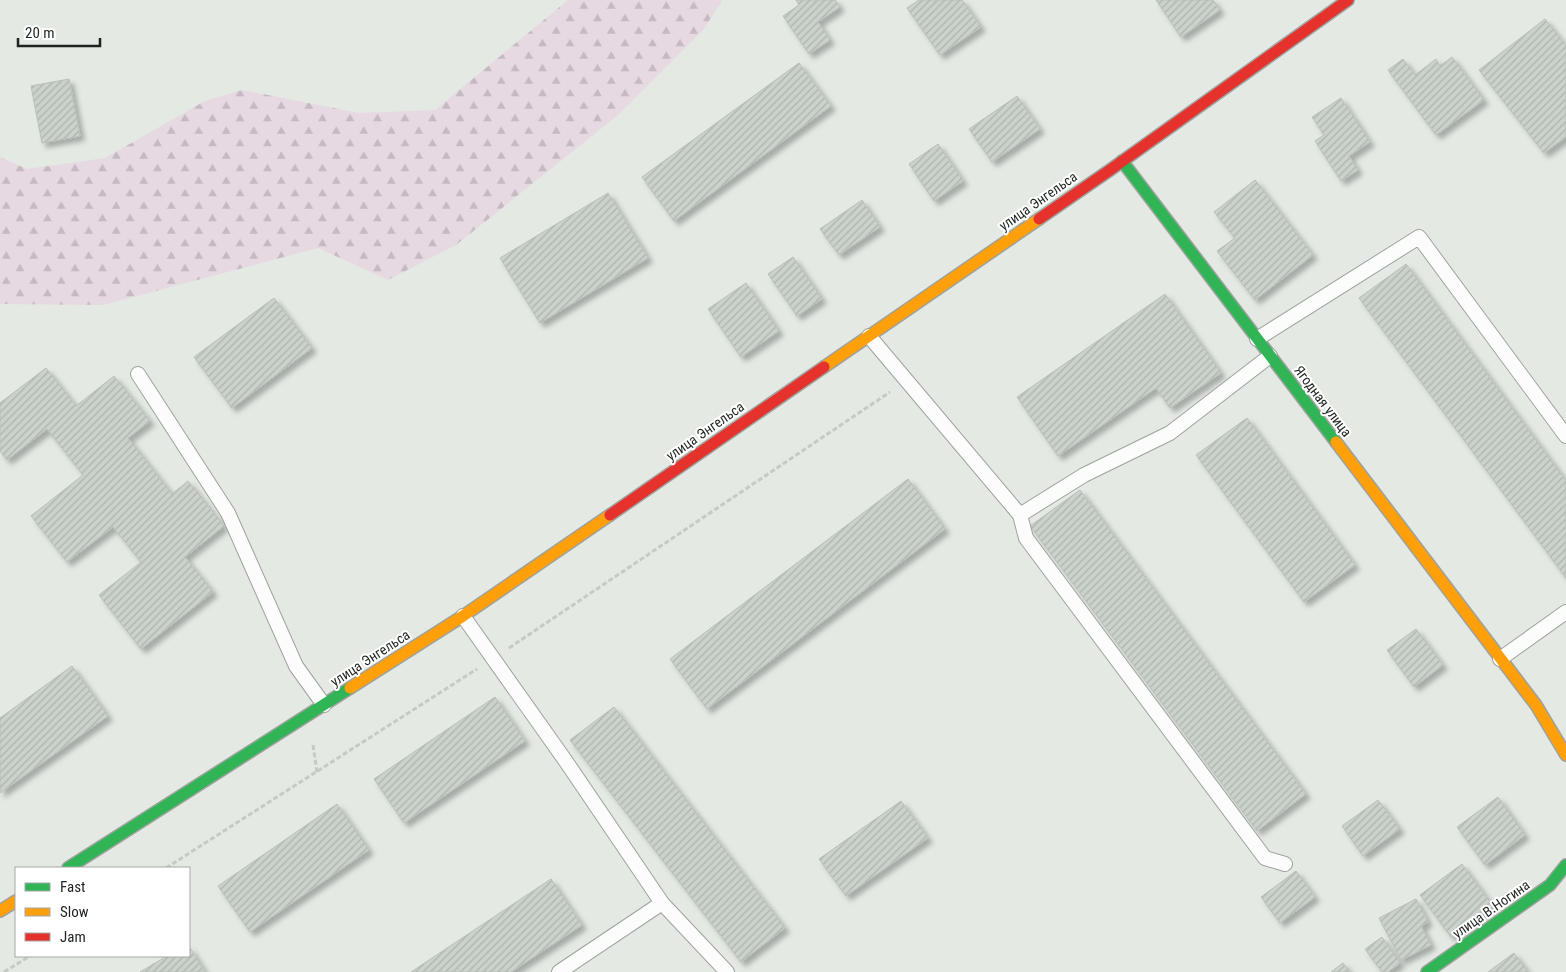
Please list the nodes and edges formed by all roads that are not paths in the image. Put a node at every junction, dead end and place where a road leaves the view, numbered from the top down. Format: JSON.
{"nodes":[{"id":1,"x":1348,"y":0,"type":"edge"},
{"id":2,"x":1122,"y":161,"type":"junction"},
{"id":3,"x":869,"y":336,"type":"junction"},
{"id":4,"x":1257,"y":338,"type":"junction"},
{"id":5,"x":1270,"y":356,"type":"junction"},
{"id":6,"x":138,"y":374,"type":"dead end"},
{"id":7,"x":1566,"y":436,"type":"edge"},
{"id":8,"x":1020,"y":515,"type":"junction"},
{"id":9,"x":1566,"y":612,"type":"edge"},
{"id":10,"x":463,"y":616,"type":"junction"},
{"id":11,"x":1500,"y":659,"type":"junction"},
{"id":12,"x":324,"y":705,"type":"junction"},
{"id":13,"x":1566,"y":755,"type":"edge"},
{"id":14,"x":1285,"y":864,"type":"dead end"},
{"id":15,"x":1566,"y":865,"type":"edge"},
{"id":16,"x":70,"y":867,"type":"edge"},
{"id":17,"x":15,"y":902,"type":"edge"},
{"id":18,"x":662,"y":903,"type":"junction"},
{"id":19,"x":0,"y":911,"type":"edge"},
{"id":20,"x":559,"y":972,"type":"edge"},
{"id":21,"x":727,"y":972,"type":"edge"},
{"id":22,"x":1427,"y":972,"type":"edge"}],
"edges":[{"from":1,"to":2,"type":"main road","name":"улица Энгельса"},
{"from":2,"to":3,"type":"main road","name":"улица Энгельса"},
{"from":2,"to":4,"type":"main road","name":"Ягодная улица"},
{"from":3,"to":8,"type":"lane"},
{"from":3,"to":10,"type":"main road","name":"улица Энгельса"},
{"from":4,"to":5,"type":"main road","name":"Ягодная улица"},
{"from":4,"to":7,"type":"lane"},
{"from":5,"to":8,"type":"lane"},
{"from":5,"to":11,"type":"main road","name":"Ягодная улица"},
{"from":6,"to":12,"type":"lane"},
{"from":8,"to":14,"type":"lane"},
{"from":9,"to":11,"type":"lane"},
{"from":10,"to":12,"type":"main road","name":"улица Энгельса"},
{"from":10,"to":18,"type":"lane"},
{"from":11,"to":13,"type":"main road"},
{"from":12,"to":16,"type":"main road","name":"улица Энгельса"},
{"from":15,"to":22,"type":"main road","name":"улица В.Ногина"},
{"from":17,"to":19,"type":"main road"},
{"from":18,"to":20,"type":"lane"},
{"from":18,"to":21,"type":"lane"}]}
